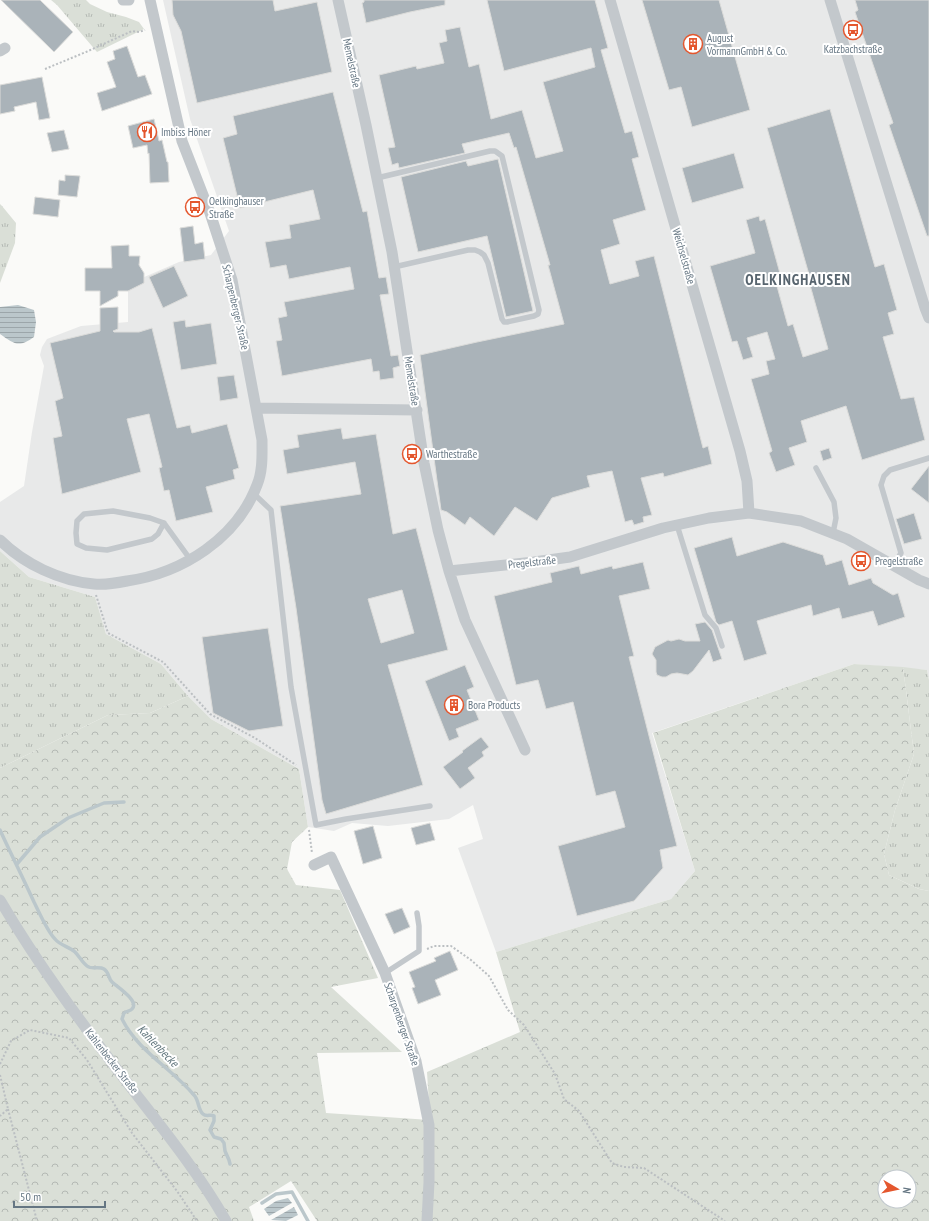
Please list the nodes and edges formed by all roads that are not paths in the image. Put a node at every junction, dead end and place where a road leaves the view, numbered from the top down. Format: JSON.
{"nodes":[{"id":1,"x":123,"y":0,"type":"edge"},
{"id":2,"x":129,"y":0,"type":"edge"},
{"id":3,"x":150,"y":0,"type":"edge"},
{"id":4,"x":338,"y":0,"type":"edge"},
{"id":5,"x":610,"y":0,"type":"edge"},
{"id":6,"x":830,"y":0,"type":"edge"},
{"id":7,"x":377,"y":178,"type":"junction"},
{"id":8,"x":394,"y":267,"type":"junction"},
{"id":9,"x":929,"y":318,"type":"edge"},
{"id":10,"x":256,"y":408,"type":"junction"},
{"id":11,"x":417,"y":410,"type":"junction"},
{"id":12,"x":929,"y":458,"type":"edge"},
{"id":13,"x":816,"y":468,"type":"dead end"},
{"id":14,"x":253,"y":493,"type":"junction"},
{"id":15,"x":749,"y":513,"type":"junction"},
{"id":16,"x":164,"y":522,"type":"junction"},
{"id":17,"x":678,"y":525,"type":"junction"},
{"id":18,"x":833,"y":533,"type":"junction"},
{"id":19,"x":0,"y":540,"type":"edge"},
{"id":20,"x":191,"y":560,"type":"junction"},
{"id":21,"x":894,"y":565,"type":"junction"},
{"id":22,"x":449,"y":571,"type":"junction"},
{"id":23,"x":929,"y":584,"type":"edge"},
{"id":24,"x":722,"y":646,"type":"dead end"},
{"id":25,"x":525,"y":750,"type":"dead end"},
{"id":26,"x":430,"y":806,"type":"dead end"},
{"id":27,"x":314,"y":865,"type":"road end"},
{"id":28,"x":0,"y":900,"type":"edge"},
{"id":29,"x":417,"y":913,"type":"dead end"},
{"id":30,"x":385,"y":973,"type":"junction"},
{"id":31,"x":226,"y":1221,"type":"edge"},
{"id":32,"x":427,"y":1221,"type":"edge"}],
"edges":[{"from":1,"to":2,"type":"street"},
{"from":3,"to":10,"type":"street","name":"Scharpenberger Straße"},
{"from":4,"to":7,"type":"street","name":"Memelstraße"},
{"from":5,"to":15,"type":"street","name":"Weichselstraße"},
{"from":6,"to":9,"type":"street"},
{"from":7,"to":8,"type":"street","name":"Memelstraße"},
{"from":7,"to":8,"type":"lane"},
{"from":8,"to":11,"type":"street","name":"Memelstraße"},
{"from":10,"to":11,"type":"street"},
{"from":10,"to":14,"type":"street"},
{"from":11,"to":22,"type":"street","name":"Memelstraße"},
{"from":12,"to":21,"type":"lane"},
{"from":13,"to":18,"type":"lane"},
{"from":14,"to":20,"type":"street"},
{"from":14,"to":26,"type":"lane"},
{"from":15,"to":17,"type":"street","name":"Pregelstraße"},
{"from":15,"to":18,"type":"street","name":"Pregelstraße"},
{"from":16,"to":16,"type":"lane"},
{"from":16,"to":20,"type":"lane"},
{"from":17,"to":22,"type":"street","name":"Pregelstraße"},
{"from":17,"to":24,"type":"lane"},
{"from":18,"to":21,"type":"street","name":"Pregelstraße"},
{"from":19,"to":20,"type":"street"},
{"from":21,"to":23,"type":"street","name":"Pregelstraße"},
{"from":22,"to":25,"type":"street","name":"Memelstraße"},
{"from":27,"to":30,"type":"street","name":"Scharpenberger Straße"},
{"from":28,"to":31,"type":"street","name":"Kahlenbecker Straße"},
{"from":29,"to":30,"type":"lane"},
{"from":30,"to":32,"type":"street","name":"Scharpenberger Straße"}]}
